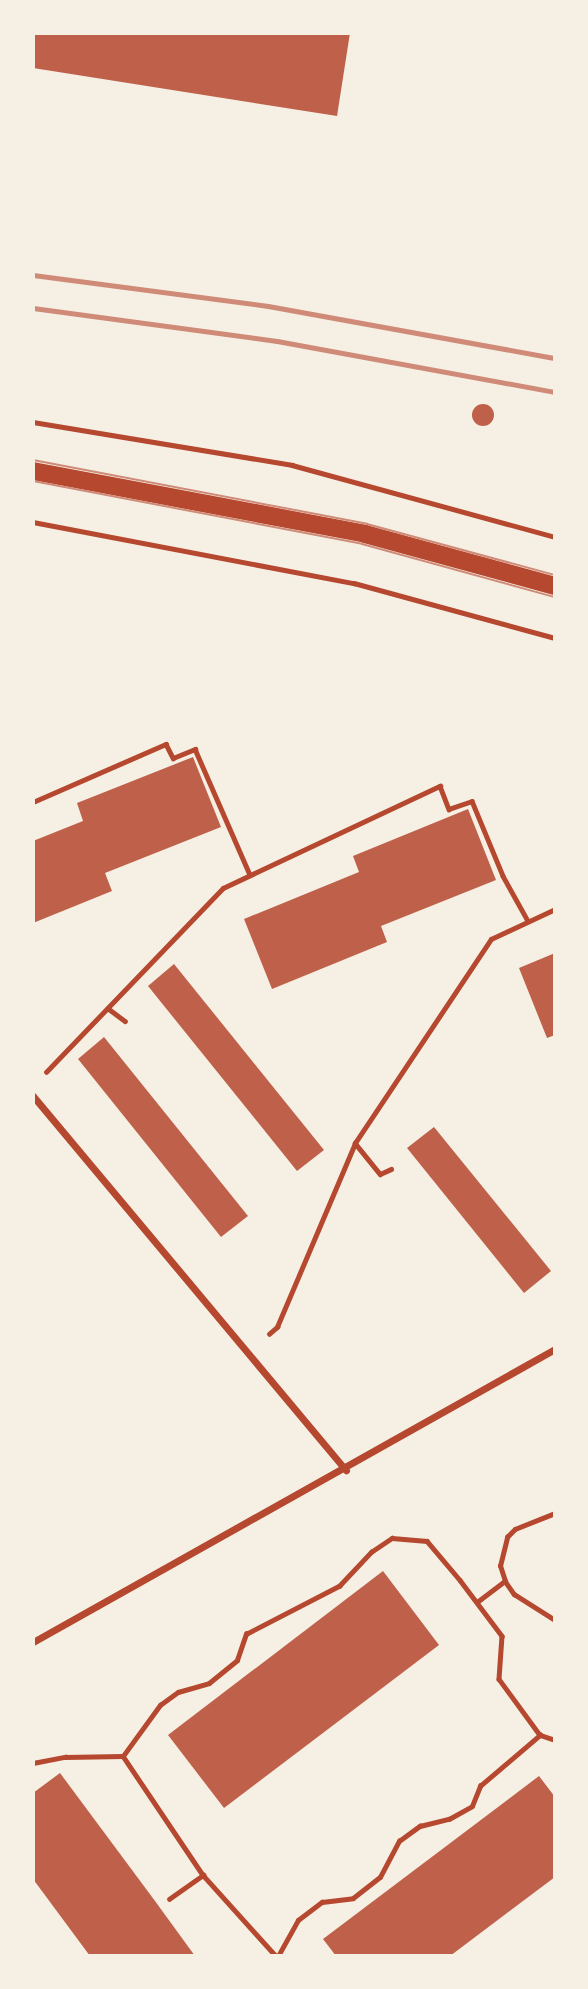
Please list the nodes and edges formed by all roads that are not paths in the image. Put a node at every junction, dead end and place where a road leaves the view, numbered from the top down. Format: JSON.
{"nodes":[{"id":1,"x":33,"y":471,"type":"edge"},
{"id":2,"x":555,"y":586,"type":"edge"},
{"id":3,"x":33,"y":1096,"type":"edge"},
{"id":4,"x":555,"y":1349,"type":"edge"},
{"id":5,"x":346,"y":1470,"type":"junction"},
{"id":6,"x":33,"y":1642,"type":"edge"}],
"edges":[{"from":1,"to":2,"type":"main road"},
{"from":3,"to":5,"type":"street"},
{"from":4,"to":5,"type":"street"},
{"from":5,"to":6,"type":"street"}]}
